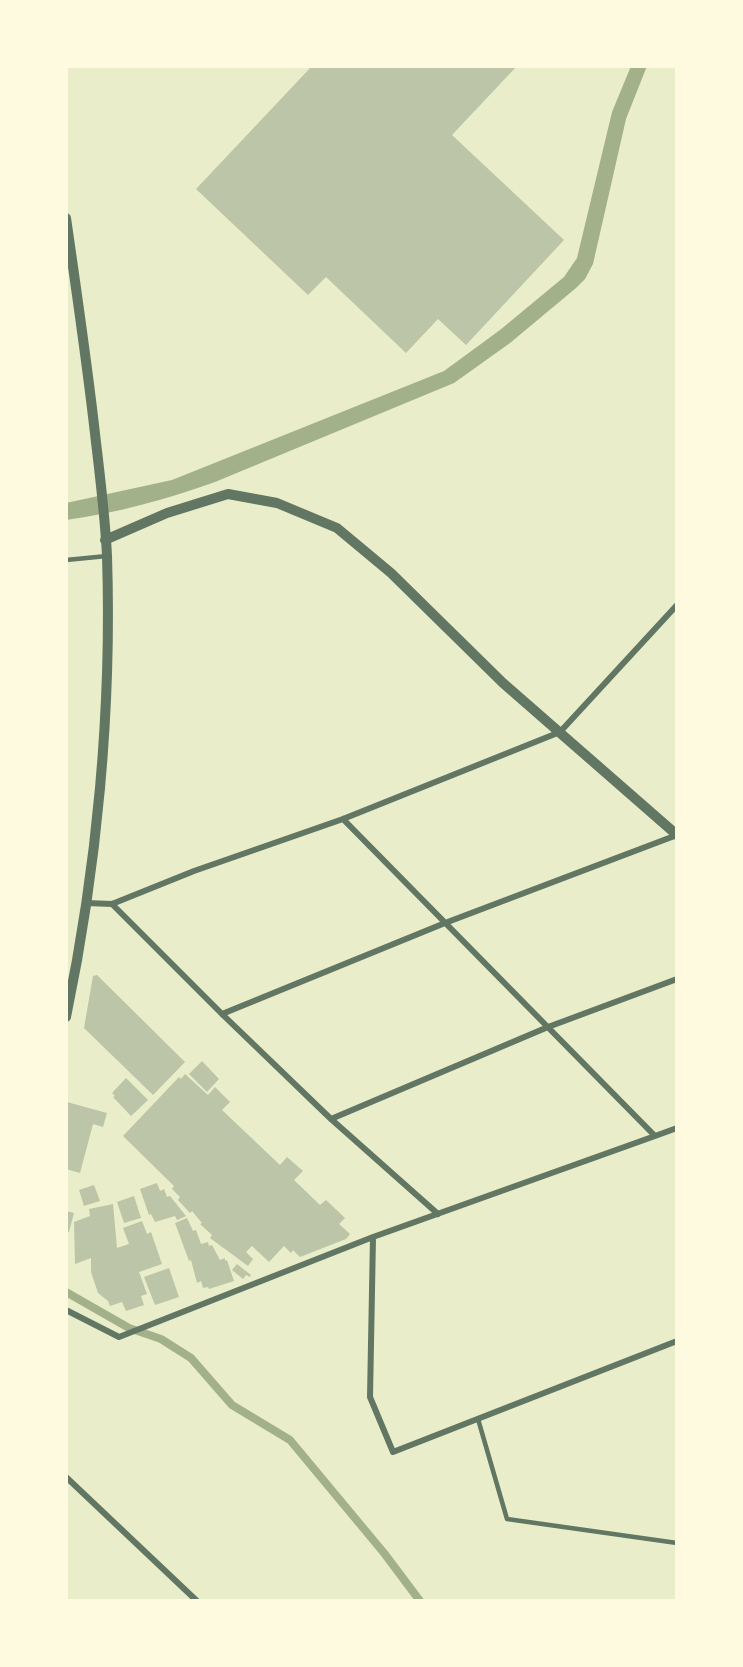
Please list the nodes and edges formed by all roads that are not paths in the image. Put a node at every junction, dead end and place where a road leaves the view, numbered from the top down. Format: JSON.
{"nodes":[{"id":1,"x":66,"y":218,"type":"edge"},
{"id":2,"x":105,"y":540,"type":"junction"},
{"id":3,"x":107,"y":556,"type":"junction"},
{"id":4,"x":66,"y":560,"type":"edge"},
{"id":5,"x":677,"y":605,"type":"edge"},
{"id":6,"x":560,"y":732,"type":"junction"},
{"id":7,"x":343,"y":819,"type":"junction"},
{"id":8,"x":677,"y":835,"type":"edge"},
{"id":9,"x":86,"y":903,"type":"junction"},
{"id":10,"x":112,"y":904,"type":"junction"},
{"id":11,"x":446,"y":923,"type":"junction"},
{"id":12,"x":677,"y":979,"type":"edge"},
{"id":13,"x":222,"y":1014,"type":"junction"},
{"id":14,"x":66,"y":1017,"type":"edge"},
{"id":15,"x":548,"y":1027,"type":"junction"},
{"id":16,"x":331,"y":1119,"type":"junction"},
{"id":17,"x":677,"y":1128,"type":"edge"},
{"id":18,"x":655,"y":1136,"type":"junction"},
{"id":19,"x":438,"y":1214,"type":"junction"},
{"id":20,"x":373,"y":1237,"type":"junction"},
{"id":21,"x":66,"y":1310,"type":"edge"},
{"id":22,"x":677,"y":1341,"type":"edge"},
{"id":23,"x":478,"y":1419,"type":"junction"},
{"id":24,"x":66,"y":1477,"type":"edge"},
{"id":25,"x":677,"y":1543,"type":"edge"},
{"id":26,"x":196,"y":1601,"type":"edge"}],
"edges":[{"from":1,"to":2,"type":"street"},
{"from":2,"to":3,"type":"street"},
{"from":2,"to":6,"type":"street"},
{"from":3,"to":4,"type":"lane"},
{"from":3,"to":9,"type":"street"},
{"from":5,"to":6,"type":"street"},
{"from":6,"to":7,"type":"street"},
{"from":6,"to":8,"type":"street"},
{"from":7,"to":10,"type":"street"},
{"from":7,"to":11,"type":"street"},
{"from":8,"to":11,"type":"street"},
{"from":9,"to":10,"type":"street"},
{"from":9,"to":14,"type":"street"},
{"from":10,"to":13,"type":"street"},
{"from":11,"to":13,"type":"street"},
{"from":11,"to":15,"type":"street"},
{"from":12,"to":15,"type":"street"},
{"from":13,"to":16,"type":"street"},
{"from":15,"to":16,"type":"street"},
{"from":15,"to":18,"type":"street"},
{"from":16,"to":19,"type":"street"},
{"from":17,"to":18,"type":"street"},
{"from":18,"to":19,"type":"street"},
{"from":19,"to":20,"type":"street"},
{"from":20,"to":21,"type":"street"},
{"from":20,"to":23,"type":"street"},
{"from":22,"to":23,"type":"street"},
{"from":23,"to":25,"type":"lane"},
{"from":24,"to":26,"type":"street"}]}
